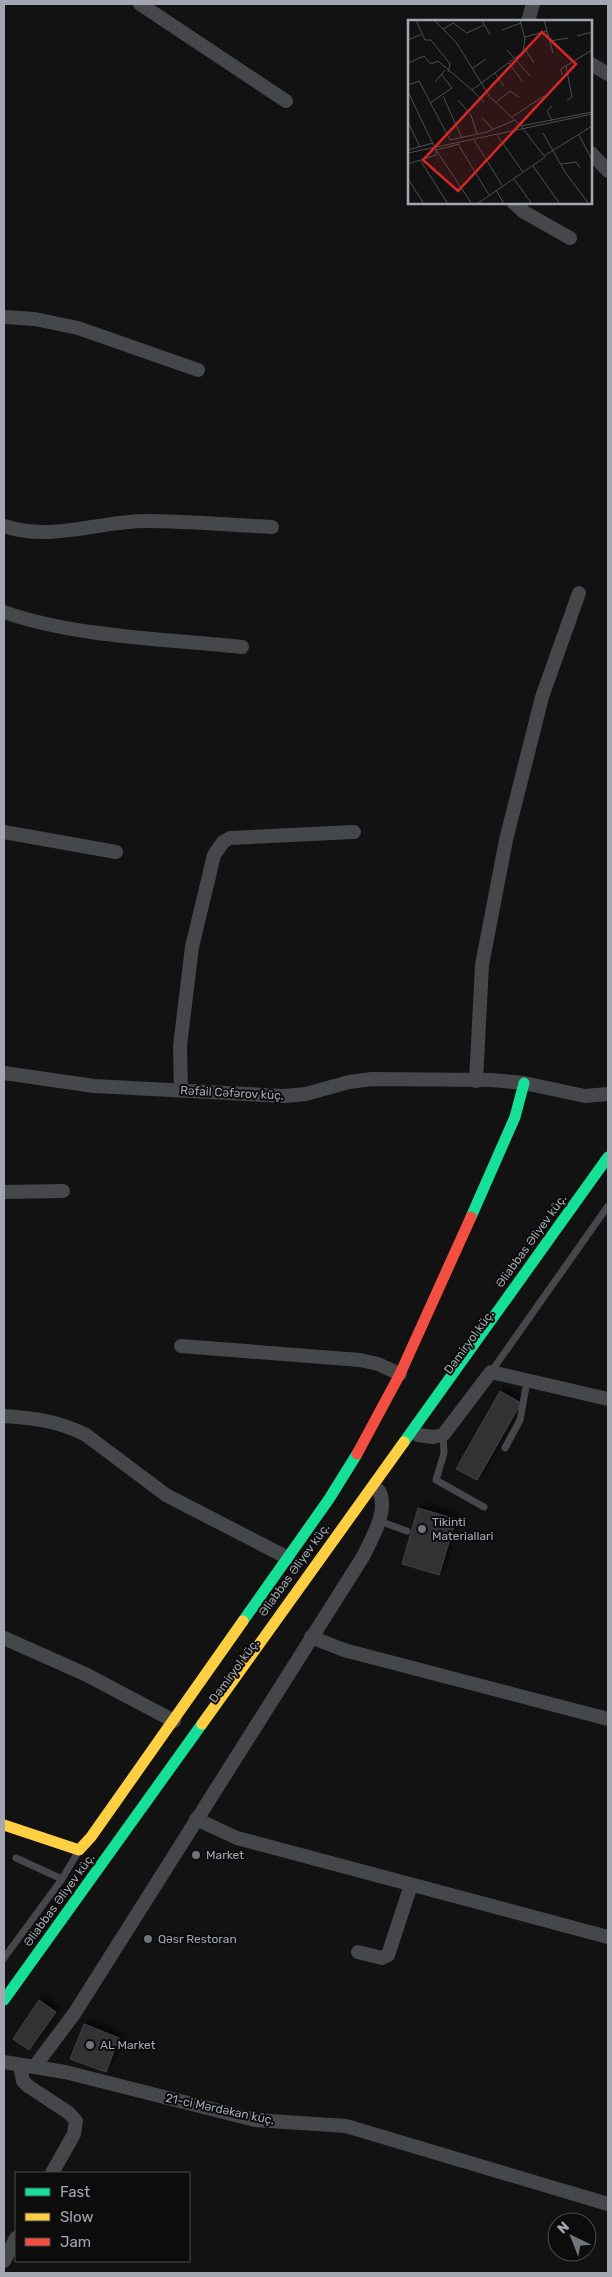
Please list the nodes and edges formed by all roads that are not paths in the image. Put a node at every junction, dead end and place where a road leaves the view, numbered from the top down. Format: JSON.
{"nodes":[{"id":1,"x":533,"y":4,"type":"edge"},
{"id":2,"x":150,"y":6,"type":"edge"},
{"id":3,"x":528,"y":20,"type":"edge"},
{"id":4,"x":592,"y":65,"type":"edge"},
{"id":5,"x":608,"y":74,"type":"edge"},
{"id":6,"x":286,"y":101,"type":"dead end"},
{"id":7,"x":592,"y":154,"type":"edge"},
{"id":8,"x":608,"y":171,"type":"edge"},
{"id":9,"x":514,"y":204,"type":"edge"},
{"id":10,"x":570,"y":238,"type":"dead end"},
{"id":11,"x":4,"y":317,"type":"edge"},
{"id":12,"x":198,"y":370,"type":"dead end"},
{"id":13,"x":4,"y":526,"type":"edge"},
{"id":14,"x":272,"y":527,"type":"dead end"},
{"id":15,"x":579,"y":593,"type":"dead end"},
{"id":16,"x":4,"y":612,"type":"edge"},
{"id":17,"x":242,"y":647,"type":"dead end"},
{"id":18,"x":4,"y":832,"type":"edge"},
{"id":19,"x":354,"y":832,"type":"dead end"},
{"id":20,"x":116,"y":852,"type":"dead end"},
{"id":21,"x":4,"y":1073,"type":"edge"},
{"id":22,"x":476,"y":1081,"type":"junction"},
{"id":23,"x":524,"y":1084,"type":"junction"},
{"id":24,"x":182,"y":1090,"type":"junction"},
{"id":25,"x":608,"y":1094,"type":"edge"},
{"id":26,"x":608,"y":1157,"type":"edge"},
{"id":27,"x":608,"y":1172,"type":"edge"},
{"id":28,"x":63,"y":1191,"type":"dead end"},
{"id":29,"x":4,"y":1192,"type":"edge"},
{"id":30,"x":608,"y":1206,"type":"edge"},
{"id":31,"x":181,"y":1346,"type":"dead end"},
{"id":32,"x":491,"y":1372,"type":"junction"},
{"id":33,"x":400,"y":1374,"type":"junction"},
{"id":34,"x":528,"y":1380,"type":"junction"},
{"id":35,"x":608,"y":1399,"type":"edge"},
{"id":36,"x":4,"y":1416,"type":"edge"},
{"id":37,"x":418,"y":1434,"type":"junction"},
{"id":38,"x":443,"y":1435,"type":"junction"},
{"id":39,"x":505,"y":1448,"type":"dead end"},
{"id":40,"x":380,"y":1491,"type":"junction"},
{"id":41,"x":484,"y":1507,"type":"dead end"},
{"id":42,"x":379,"y":1521,"type":"junction"},
{"id":43,"x":407,"y":1531,"type":"dead end"},
{"id":44,"x":288,"y":1558,"type":"junction"},
{"id":45,"x":311,"y":1637,"type":"junction"},
{"id":46,"x":4,"y":1638,"type":"edge"},
{"id":47,"x":608,"y":1719,"type":"edge"},
{"id":48,"x":174,"y":1721,"type":"junction"},
{"id":49,"x":196,"y":1820,"type":"junction"},
{"id":50,"x":4,"y":1825,"type":"edge"},
{"id":51,"x":79,"y":1850,"type":"junction"},
{"id":52,"x":16,"y":1858,"type":"dead end"},
{"id":53,"x":62,"y":1879,"type":"junction"},
{"id":54,"x":411,"y":1885,"type":"junction"},
{"id":55,"x":608,"y":1937,"type":"edge"},
{"id":56,"x":358,"y":1952,"type":"dead end"},
{"id":57,"x":4,"y":1958,"type":"edge"},
{"id":58,"x":4,"y":2000,"type":"edge"},
{"id":59,"x":4,"y":2016,"type":"edge"},
{"id":60,"x":4,"y":2062,"type":"edge"},
{"id":61,"x":20,"y":2064,"type":"junction"},
{"id":62,"x":35,"y":2066,"type":"junction"},
{"id":63,"x":53,"y":2172,"type":"edge"},
{"id":64,"x":608,"y":2204,"type":"edge"},
{"id":65,"x":15,"y":2240,"type":"edge"},
{"id":66,"x":4,"y":2261,"type":"edge"}],
"edges":[{"from":1,"to":3,"type":"street"},
{"from":2,"to":6,"type":"street"},
{"from":4,"to":5,"type":"street"},
{"from":7,"to":8,"type":"street"},
{"from":9,"to":10,"type":"street"},
{"from":11,"to":12,"type":"street"},
{"from":13,"to":14,"type":"street"},
{"from":15,"to":22,"type":"street"},
{"from":16,"to":17,"type":"street"},
{"from":18,"to":20,"type":"street"},
{"from":19,"to":24,"type":"street"},
{"from":21,"to":24,"type":"street","name":"Rəfail Cəfərov küç."},
{"from":22,"to":23,"type":"street","name":"Rəfail Cəfərov küç."},
{"from":22,"to":24,"type":"street","name":"Rəfail Cəfərov küç."},
{"from":23,"to":25,"type":"street","name":"Rəfail Cəfərov küç."},
{"from":23,"to":33,"type":"main road"},
{"from":26,"to":58,"type":"main road","name":"Əliabbas Əliyev küç."},
{"from":27,"to":37,"type":"main road","name":"Dəmiryol küç."},
{"from":28,"to":29,"type":"street"},
{"from":30,"to":32,"type":"lane"},
{"from":31,"to":33,"type":"street"},
{"from":32,"to":34,"type":"street"},
{"from":32,"to":38,"type":"street"},
{"from":33,"to":44,"type":"main road"},
{"from":34,"to":35,"type":"street"},
{"from":34,"to":39,"type":"lane"},
{"from":36,"to":44,"type":"street"},
{"from":37,"to":38,"type":"street"},
{"from":37,"to":40,"type":"main road","name":"Dəmiryol küç."},
{"from":38,"to":41,"type":"lane"},
{"from":40,"to":42,"type":"street"},
{"from":40,"to":59,"type":"main road","name":"Dəmiryol küç."},
{"from":42,"to":43,"type":"lane"},
{"from":42,"to":45,"type":"street"},
{"from":44,"to":48,"type":"main road"},
{"from":45,"to":47,"type":"street"},
{"from":45,"to":49,"type":"street"},
{"from":46,"to":48,"type":"street"},
{"from":48,"to":51,"type":"main road"},
{"from":49,"to":54,"type":"street"},
{"from":49,"to":62,"type":"street"},
{"from":50,"to":51,"type":"main road"},
{"from":51,"to":53,"type":"lane"},
{"from":52,"to":53,"type":"lane"},
{"from":53,"to":57,"type":"lane"},
{"from":54,"to":55,"type":"street"},
{"from":54,"to":56,"type":"street"},
{"from":60,"to":61,"type":"street","name":"21-ci Mərdəkan küç."},
{"from":61,"to":62,"type":"street","name":"21-ci Mərdəkan küç."},
{"from":61,"to":63,"type":"street"},
{"from":62,"to":64,"type":"street","name":"21-ci Mərdəkan küç."},
{"from":65,"to":66,"type":"street"}]}
